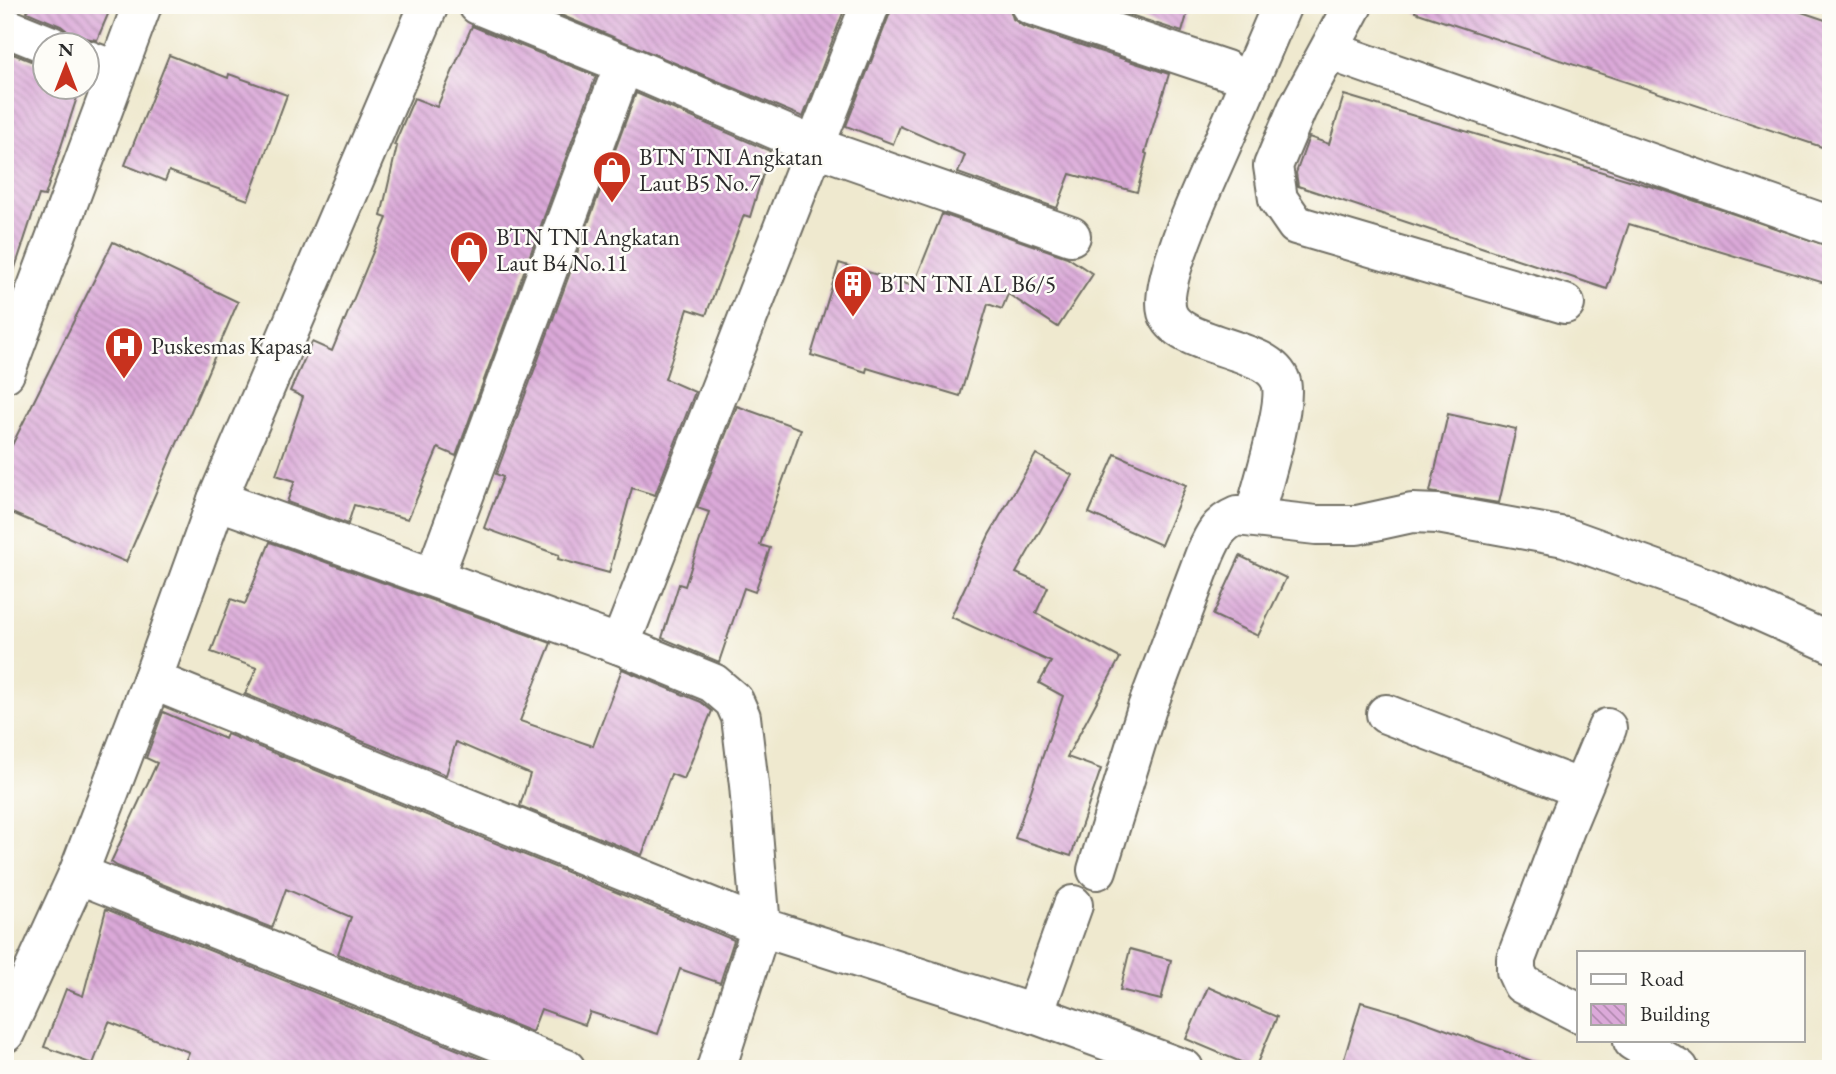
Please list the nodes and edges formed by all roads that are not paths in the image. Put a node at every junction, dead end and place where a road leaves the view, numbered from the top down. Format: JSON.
{"nodes":[{"id":1,"x":142,"y":5,"type":"edge"},
{"id":2,"x":429,"y":5,"type":"edge"},
{"id":3,"x":478,"y":5,"type":"edge"},
{"id":4,"x":870,"y":5,"type":"edge"},
{"id":5,"x":1030,"y":5,"type":"edge"},
{"id":6,"x":1282,"y":5,"type":"edge"},
{"id":7,"x":1353,"y":5,"type":"edge"},
{"id":8,"x":5,"y":27,"type":"edge"},
{"id":9,"x":32,"y":38,"type":"edge"},
{"id":10,"x":1330,"y":51,"type":"junction"},
{"id":11,"x":624,"y":64,"type":"junction"},
{"id":12,"x":102,"y":65,"type":"edge"},
{"id":13,"x":1226,"y":70,"type":"dead end"},
{"id":14,"x":90,"y":102,"type":"edge"},
{"id":15,"x":816,"y":148,"type":"junction"},
{"id":16,"x":1831,"y":226,"type":"edge"},
{"id":17,"x":1071,"y":236,"type":"dead end"},
{"id":18,"x":1565,"y":304,"type":"dead end"},
{"id":19,"x":5,"y":373,"type":"edge"},
{"id":20,"x":217,"y":500,"type":"junction"},
{"id":21,"x":1254,"y":516,"type":"junction"},
{"id":22,"x":434,"y":577,"type":"junction"},
{"id":23,"x":1831,"y":643,"type":"edge"},
{"id":24,"x":620,"y":645,"type":"junction"},
{"id":25,"x":152,"y":680,"type":"junction"},
{"id":26,"x":1386,"y":714,"type":"dead end"},
{"id":27,"x":1607,"y":728,"type":"dead end"},
{"id":28,"x":1581,"y":789,"type":"junction"},
{"id":29,"x":1097,"y":870,"type":"dead end"},
{"id":30,"x":78,"y":874,"type":"junction"},
{"id":31,"x":1073,"y":905,"type":"dead end"},
{"id":32,"x":761,"y":927,"type":"junction"},
{"id":33,"x":1577,"y":1012,"type":"edge"},
{"id":34,"x":1034,"y":1014,"type":"junction"},
{"id":35,"x":5,"y":1033,"type":"edge"},
{"id":36,"x":1635,"y":1042,"type":"edge"},
{"id":37,"x":566,"y":1069,"type":"edge"},
{"id":38,"x":716,"y":1069,"type":"edge"},
{"id":39,"x":1184,"y":1069,"type":"edge"},
{"id":40,"x":1679,"y":1069,"type":"edge"}],
"edges":[{"from":1,"to":12,"type":"street"},
{"from":2,"to":20,"type":"street"},
{"from":3,"to":11,"type":"street"},
{"from":4,"to":15,"type":"street"},
{"from":5,"to":13,"type":"street"},
{"from":6,"to":21,"type":"street"},
{"from":7,"to":10,"type":"street"},
{"from":8,"to":9,"type":"street"},
{"from":10,"to":16,"type":"street"},
{"from":10,"to":18,"type":"street"},
{"from":11,"to":15,"type":"street"},
{"from":11,"to":22,"type":"street"},
{"from":14,"to":19,"type":"street"},
{"from":15,"to":17,"type":"street"},
{"from":15,"to":24,"type":"street"},
{"from":20,"to":22,"type":"street"},
{"from":20,"to":25,"type":"street"},
{"from":21,"to":23,"type":"street"},
{"from":21,"to":29,"type":"street"},
{"from":22,"to":24,"type":"street"},
{"from":24,"to":32,"type":"street"},
{"from":25,"to":30,"type":"street"},
{"from":25,"to":32,"type":"street"},
{"from":26,"to":28,"type":"street"},
{"from":27,"to":28,"type":"street"},
{"from":28,"to":33,"type":"street"},
{"from":30,"to":35,"type":"street"},
{"from":30,"to":37,"type":"street"},
{"from":31,"to":34,"type":"street"},
{"from":32,"to":34,"type":"street"},
{"from":32,"to":38,"type":"street"},
{"from":34,"to":39,"type":"street"},
{"from":36,"to":40,"type":"street"}]}
